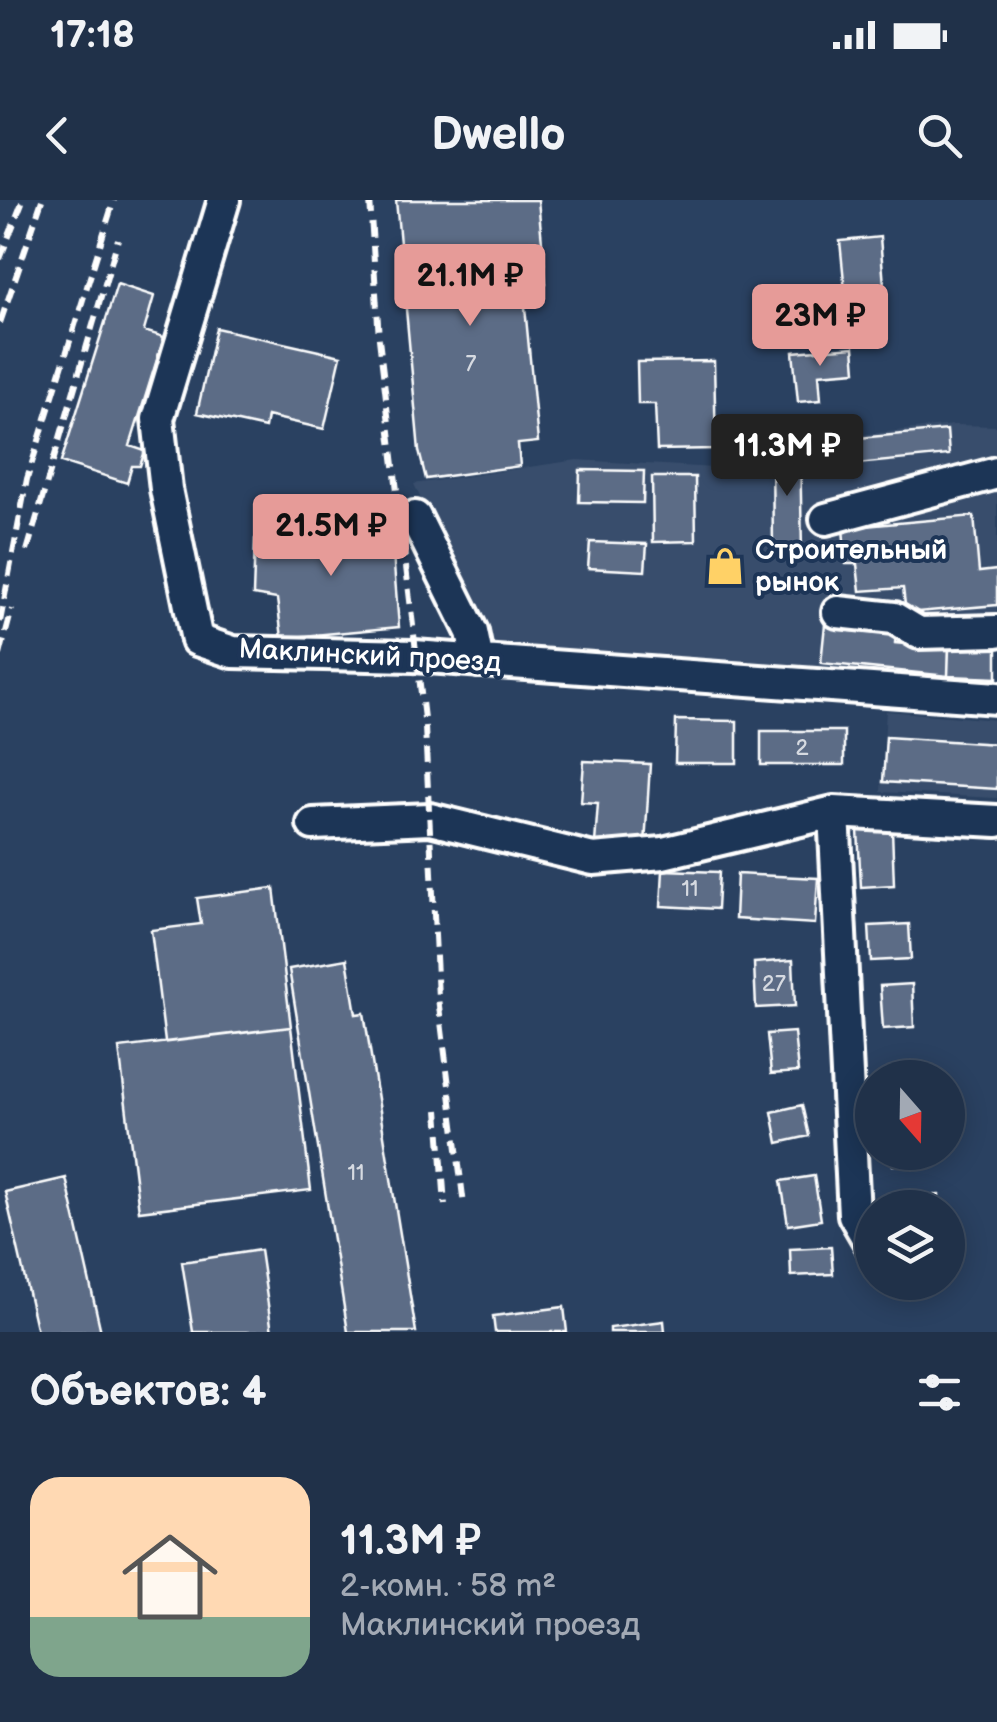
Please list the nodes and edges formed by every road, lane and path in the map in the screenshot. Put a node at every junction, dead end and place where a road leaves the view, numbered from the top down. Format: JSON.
{"nodes":[{"id":1,"x":224,"y":200,"type":"edge"},
{"id":2,"x":997,"y":473,"type":"edge"},
{"id":3,"x":415,"y":517,"type":"dead end"},
{"id":4,"x":826,"y":519,"type":"dead end"},
{"id":5,"x":838,"y":612,"type":"dead end"},
{"id":6,"x":997,"y":631,"type":"edge"},
{"id":7,"x":478,"y":661,"type":"junction"},
{"id":8,"x":997,"y":698,"type":"edge"},
{"id":9,"x":834,"y":812,"type":"junction"},
{"id":10,"x":997,"y":821,"type":"edge"},
{"id":11,"x":314,"y":824,"type":"dead end"},
{"id":12,"x":855,"y":1217,"type":"edge"}],
"edges":[{"from":1,"to":7,"type":"street","name":"Маклинский проезд"},
{"from":2,"to":4,"type":"street"},
{"from":3,"to":7,"type":"street"},
{"from":5,"to":6,"type":"street"},
{"from":7,"to":8,"type":"street","name":"Маклинский проезд"},
{"from":9,"to":10,"type":"street"},
{"from":9,"to":11,"type":"street"},
{"from":9,"to":12,"type":"street"}]}
